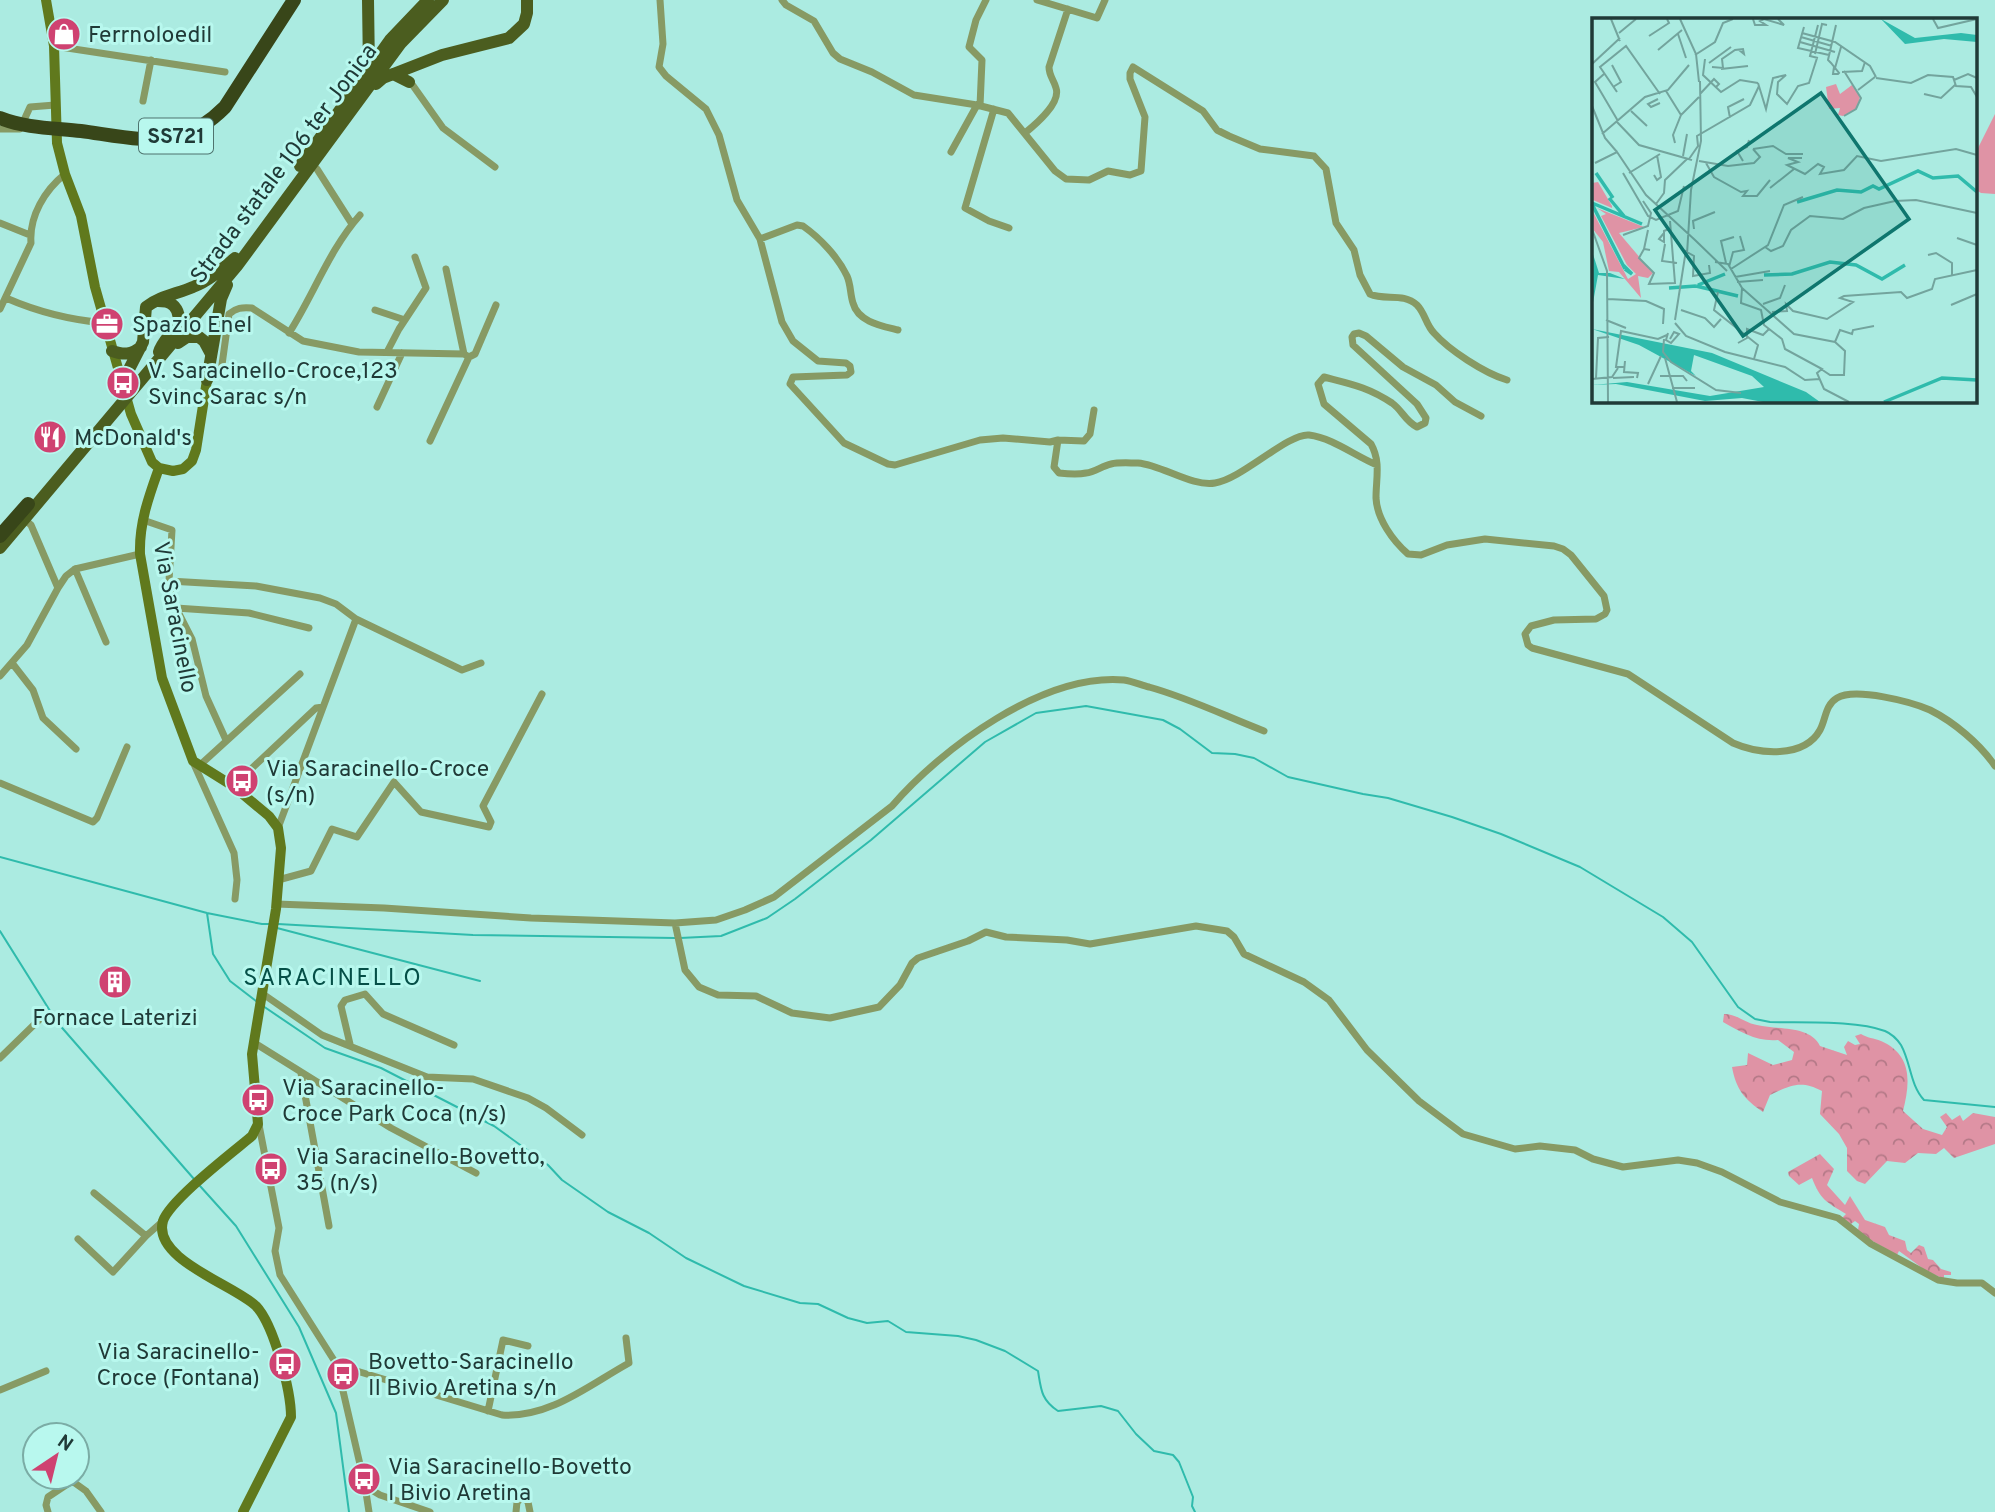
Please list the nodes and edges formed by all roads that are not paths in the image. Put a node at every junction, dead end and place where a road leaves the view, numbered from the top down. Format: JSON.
{"nodes":[{"id":1,"x":46,"y":0,"type":"edge"},
{"id":2,"x":368,"y":0,"type":"edge"},
{"id":3,"x":428,"y":0,"type":"edge"},
{"id":4,"x":443,"y":0,"type":"edge"},
{"id":5,"x":527,"y":0,"type":"edge"},
{"id":6,"x":660,"y":0,"type":"edge"},
{"id":7,"x":782,"y":0,"type":"edge"},
{"id":8,"x":986,"y":0,"type":"edge"},
{"id":9,"x":1037,"y":0,"type":"edge"},
{"id":10,"x":1105,"y":0,"type":"edge"},
{"id":11,"x":288,"y":2,"type":"edge"},
{"id":12,"x":1068,"y":9,"type":"junction"},
{"id":13,"x":54,"y":46,"type":"junction"},
{"id":14,"x":150,"y":60,"type":"junction"},
{"id":15,"x":411,"y":66,"type":"junction"},
{"id":16,"x":369,"y":70,"type":"junction"},
{"id":17,"x":225,"y":72,"type":"dead end"},
{"id":18,"x":393,"y":74,"type":"junction"},
{"id":19,"x":409,"y":82,"type":"junction"},
{"id":20,"x":362,"y":95,"type":"junction"},
{"id":21,"x":143,"y":101,"type":"dead end"},
{"id":22,"x":55,"y":105,"type":"junction"},
{"id":23,"x":978,"y":105,"type":"junction"},
{"id":24,"x":0,"y":109,"type":"edge"},
{"id":25,"x":994,"y":109,"type":"junction"},
{"id":26,"x":0,"y":118,"type":"edge"},
{"id":27,"x":0,"y":129,"type":"edge"},
{"id":28,"x":1025,"y":133,"type":"junction"},
{"id":29,"x":951,"y":152,"type":"dead end"},
{"id":30,"x":312,"y":164,"type":"junction"},
{"id":31,"x":495,"y":167,"type":"dead end"},
{"id":32,"x":65,"y":173,"type":"junction"},
{"id":33,"x":360,"y":215,"type":"dead end"},
{"id":34,"x":0,"y":223,"type":"edge"},
{"id":35,"x":352,"y":223,"type":"junction"},
{"id":36,"x":1009,"y":228,"type":"dead end"},
{"id":37,"x":30,"y":235,"type":"junction"},
{"id":38,"x":760,"y":239,"type":"junction"},
{"id":39,"x":415,"y":257,"type":"dead end"},
{"id":40,"x":236,"y":262,"type":"junction"},
{"id":41,"x":446,"y":269,"type":"dead end"},
{"id":42,"x":6,"y":298,"type":"junction"},
{"id":43,"x":150,"y":303,"type":"junction"},
{"id":44,"x":496,"y":305,"type":"dead end"},
{"id":45,"x":0,"y":309,"type":"edge"},
{"id":46,"x":375,"y":310,"type":"dead end"},
{"id":47,"x":405,"y":320,"type":"junction"},
{"id":48,"x":105,"y":323,"type":"junction"},
{"id":49,"x":898,"y":330,"type":"dead end"},
{"id":50,"x":289,"y":333,"type":"junction"},
{"id":51,"x":112,"y":351,"type":"junction"},
{"id":52,"x":164,"y":351,"type":"junction"},
{"id":53,"x":387,"y":352,"type":"junction"},
{"id":54,"x":402,"y":353,"type":"junction"},
{"id":55,"x":136,"y":354,"type":"junction"},
{"id":56,"x":211,"y":354,"type":"junction"},
{"id":57,"x":467,"y":356,"type":"junction"},
{"id":58,"x":117,"y":364,"type":"junction"},
{"id":59,"x":207,"y":380,"type":"junction"},
{"id":60,"x":1507,"y":380,"type":"dead end"},
{"id":61,"x":122,"y":383,"type":"junction"},
{"id":62,"x":377,"y":407,"type":"dead end"},
{"id":63,"x":1094,"y":410,"type":"dead end"},
{"id":64,"x":1481,"y":416,"type":"dead end"},
{"id":65,"x":102,"y":424,"type":"junction"},
{"id":66,"x":1058,"y":440,"type":"junction"},
{"id":67,"x":430,"y":441,"type":"dead end"},
{"id":68,"x":1377,"y":466,"type":"junction"},
{"id":69,"x":159,"y":468,"type":"junction"},
{"id":70,"x":28,"y":504,"type":"joint"},
{"id":71,"x":25,"y":520,"type":"junction"},
{"id":72,"x":143,"y":520,"type":"junction"},
{"id":73,"x":0,"y":536,"type":"edge"},
{"id":74,"x":0,"y":548,"type":"edge"},
{"id":75,"x":139,"y":554,"type":"junction"},
{"id":76,"x":75,"y":569,"type":"junction"},
{"id":77,"x":169,"y":581,"type":"junction"},
{"id":78,"x":58,"y":588,"type":"junction"},
{"id":79,"x":176,"y":608,"type":"junction"},
{"id":80,"x":356,"y":619,"type":"junction"},
{"id":81,"x":309,"y":628,"type":"dead end"},
{"id":82,"x":106,"y":642,"type":"dead end"},
{"id":83,"x":12,"y":663,"type":"junction"},
{"id":84,"x":481,"y":663,"type":"dead end"},
{"id":85,"x":300,"y":674,"type":"dead end"},
{"id":86,"x":0,"y":676,"type":"edge"},
{"id":87,"x":541,"y":694,"type":"dead end"},
{"id":88,"x":323,"y":707,"type":"junction"},
{"id":89,"x":1264,"y":731,"type":"dead end"},
{"id":90,"x":226,"y":740,"type":"junction"},
{"id":91,"x":127,"y":747,"type":"dead end"},
{"id":92,"x":76,"y":749,"type":"dead end"},
{"id":93,"x":196,"y":763,"type":"junction"},
{"id":94,"x":1995,"y":766,"type":"edge"},
{"id":95,"x":0,"y":783,"type":"edge"},
{"id":96,"x":233,"y":786,"type":"junction"},
{"id":97,"x":278,"y":828,"type":"junction"},
{"id":98,"x":278,"y":880,"type":"junction"},
{"id":99,"x":235,"y":899,"type":"dead end"},
{"id":100,"x":276,"y":907,"type":"junction"},
{"id":101,"x":674,"y":923,"type":"junction"},
{"id":102,"x":262,"y":996,"type":"junction"},
{"id":103,"x":43,"y":1016,"type":"dead end"},
{"id":104,"x":253,"y":1042,"type":"junction"},
{"id":105,"x":350,"y":1044,"type":"junction"},
{"id":106,"x":454,"y":1045,"type":"dead end"},
{"id":107,"x":0,"y":1058,"type":"edge"},
{"id":108,"x":301,"y":1073,"type":"junction"},
{"id":109,"x":258,"y":1124,"type":"junction"},
{"id":110,"x":582,"y":1135,"type":"dead end"},
{"id":111,"x":476,"y":1172,"type":"dead end"},
{"id":112,"x":93,"y":1193,"type":"dead end"},
{"id":113,"x":163,"y":1221,"type":"junction"},
{"id":114,"x":329,"y":1226,"type":"dead end"},
{"id":115,"x":146,"y":1236,"type":"junction"},
{"id":116,"x":78,"y":1239,"type":"dead end"},
{"id":117,"x":1995,"y":1293,"type":"edge"},
{"id":118,"x":626,"y":1338,"type":"dead end"},
{"id":119,"x":527,"y":1346,"type":"dead end"},
{"id":120,"x":337,"y":1365,"type":"junction"},
{"id":121,"x":46,"y":1371,"type":"dead end"},
{"id":122,"x":0,"y":1390,"type":"edge"},
{"id":123,"x":488,"y":1411,"type":"junction"},
{"id":124,"x":365,"y":1486,"type":"junction"},
{"id":125,"x":48,"y":1512,"type":"edge"},
{"id":126,"x":101,"y":1512,"type":"edge"},
{"id":127,"x":243,"y":1512,"type":"edge"},
{"id":128,"x":369,"y":1512,"type":"edge"},
{"id":129,"x":430,"y":1512,"type":"edge"},
{"id":130,"x":516,"y":1512,"type":"edge"},
{"id":131,"x":530,"y":1512,"type":"edge"}],
"edges":[{"from":1,"to":13,"type":"street"},
{"from":2,"to":16,"type":"main road"},
{"from":3,"to":16,"type":"main road","name":"Strada statale 106 ter Jonica"},
{"from":4,"to":20,"type":"main road","name":"Strada statale 106 ter Jonica"},
{"from":5,"to":15,"type":"main road"},
{"from":6,"to":38,"type":"street"},
{"from":7,"to":23,"type":"street"},
{"from":8,"to":23,"type":"street"},
{"from":9,"to":12,"type":"street"},
{"from":10,"to":12,"type":"street"},
{"from":11,"to":24,"type":"highway","number":"SS721"},
{"from":11,"to":26,"type":"highway","number":"SS721"},
{"from":12,"to":28,"type":"street"},
{"from":13,"to":14,"type":"street"},
{"from":13,"to":22,"type":"street"},
{"from":14,"to":17,"type":"street"},
{"from":14,"to":21,"type":"street"},
{"from":15,"to":18,"type":"main road"},
{"from":15,"to":19,"type":"street"},
{"from":16,"to":40,"type":"main road","name":"Strada statale 106 ter Jonica"},
{"from":18,"to":19,"type":"main road"},
{"from":18,"to":20,"type":"main road"},
{"from":19,"to":31,"type":"street"},
{"from":20,"to":30,"type":"main road","name":"Strada statale 106 ter Jonica"},
{"from":22,"to":27,"type":"street"},
{"from":22,"to":32,"type":"street"},
{"from":23,"to":25,"type":"street"},
{"from":23,"to":29,"type":"street"},
{"from":25,"to":28,"type":"street"},
{"from":25,"to":36,"type":"street"},
{"from":28,"to":60,"type":"street"},
{"from":30,"to":35,"type":"street"},
{"from":30,"to":40,"type":"main road","name":"Strada statale 106 ter Jonica"},
{"from":32,"to":37,"type":"street"},
{"from":32,"to":48,"type":"street"},
{"from":33,"to":35,"type":"street"},
{"from":34,"to":37,"type":"street"},
{"from":35,"to":50,"type":"street"},
{"from":37,"to":42,"type":"street"},
{"from":38,"to":49,"type":"street"},
{"from":38,"to":66,"type":"street"},
{"from":39,"to":47,"type":"street"},
{"from":40,"to":43,"type":"main road"},
{"from":40,"to":52,"type":"main road","name":"Strada statale 106 ter Jonica"},
{"from":40,"to":56,"type":"main road"},
{"from":41,"to":57,"type":"street"},
{"from":42,"to":45,"type":"street"},
{"from":42,"to":48,"type":"street"},
{"from":43,"to":52,"type":"main road"},
{"from":43,"to":55,"type":"main road"},
{"from":44,"to":57,"type":"street"},
{"from":46,"to":47,"type":"street"},
{"from":47,"to":53,"type":"street"},
{"from":48,"to":51,"type":"street"},
{"from":50,"to":53,"type":"street"},
{"from":50,"to":59,"type":"street"},
{"from":51,"to":55,"type":"main road"},
{"from":51,"to":58,"type":"street"},
{"from":52,"to":56,"type":"main road"},
{"from":52,"to":65,"type":"main road","name":"Strada statale 106 ter Jonica"},
{"from":53,"to":54,"type":"street"},
{"from":54,"to":57,"type":"street"},
{"from":54,"to":62,"type":"street"},
{"from":55,"to":58,"type":"main road"},
{"from":55,"to":61,"type":"main road"},
{"from":56,"to":59,"type":"main road"},
{"from":57,"to":67,"type":"street"},
{"from":58,"to":61,"type":"street"},
{"from":59,"to":69,"type":"street"},
{"from":61,"to":69,"type":"street"},
{"from":63,"to":66,"type":"street"},
{"from":64,"to":68,"type":"street"},
{"from":65,"to":70,"type":"main road","name":"Strada statale 106 ter Jonica"},
{"from":65,"to":71,"type":"main road","name":"Strada statale 106 ter Jonica"},
{"from":66,"to":68,"type":"street"},
{"from":68,"to":94,"type":"street"},
{"from":69,"to":72,"type":"street","name":"Via Saracinello"},
{"from":70,"to":73,"type":"highway","name":"Strada statale 106 ter Jonica"},
{"from":71,"to":74,"type":"main road","name":"Strada statale 106 ter Jonica"},
{"from":71,"to":78,"type":"street"},
{"from":72,"to":75,"type":"street","name":"Via Saracinello"},
{"from":72,"to":77,"type":"street"},
{"from":75,"to":76,"type":"street"},
{"from":75,"to":93,"type":"street","name":"Via Saracinello"},
{"from":76,"to":78,"type":"street"},
{"from":76,"to":82,"type":"street"},
{"from":77,"to":79,"type":"street"},
{"from":77,"to":80,"type":"street"},
{"from":78,"to":83,"type":"street"},
{"from":79,"to":81,"type":"street"},
{"from":79,"to":90,"type":"street"},
{"from":80,"to":84,"type":"street"},
{"from":80,"to":88,"type":"street"},
{"from":83,"to":86,"type":"street"},
{"from":83,"to":92,"type":"street"},
{"from":85,"to":90,"type":"street"},
{"from":87,"to":98,"type":"street"},
{"from":88,"to":96,"type":"street"},
{"from":88,"to":97,"type":"street"},
{"from":89,"to":101,"type":"street"},
{"from":90,"to":93,"type":"street"},
{"from":91,"to":95,"type":"street"},
{"from":93,"to":96,"type":"street"},
{"from":93,"to":99,"type":"street"},
{"from":96,"to":97,"type":"street"},
{"from":97,"to":98,"type":"street"},
{"from":98,"to":100,"type":"street"},
{"from":100,"to":101,"type":"street"},
{"from":100,"to":102,"type":"street"},
{"from":101,"to":117,"type":"street"},
{"from":102,"to":104,"type":"street"},
{"from":102,"to":105,"type":"street"},
{"from":103,"to":107,"type":"street"},
{"from":104,"to":108,"type":"street"},
{"from":104,"to":109,"type":"street"},
{"from":105,"to":106,"type":"street"},
{"from":105,"to":110,"type":"street"},
{"from":108,"to":111,"type":"street"},
{"from":108,"to":114,"type":"street"},
{"from":109,"to":113,"type":"street"},
{"from":109,"to":120,"type":"street"},
{"from":112,"to":115,"type":"street"},
{"from":113,"to":115,"type":"street"},
{"from":113,"to":127,"type":"street"},
{"from":115,"to":116,"type":"street"},
{"from":118,"to":123,"type":"street"},
{"from":119,"to":123,"type":"street"},
{"from":120,"to":123,"type":"street"},
{"from":120,"to":124,"type":"street"},
{"from":121,"to":122,"type":"street"},
{"from":124,"to":128,"type":"street"},
{"from":124,"to":129,"type":"street"},
{"from":125,"to":126,"type":"street"},
{"from":130,"to":131,"type":"street"}]}
